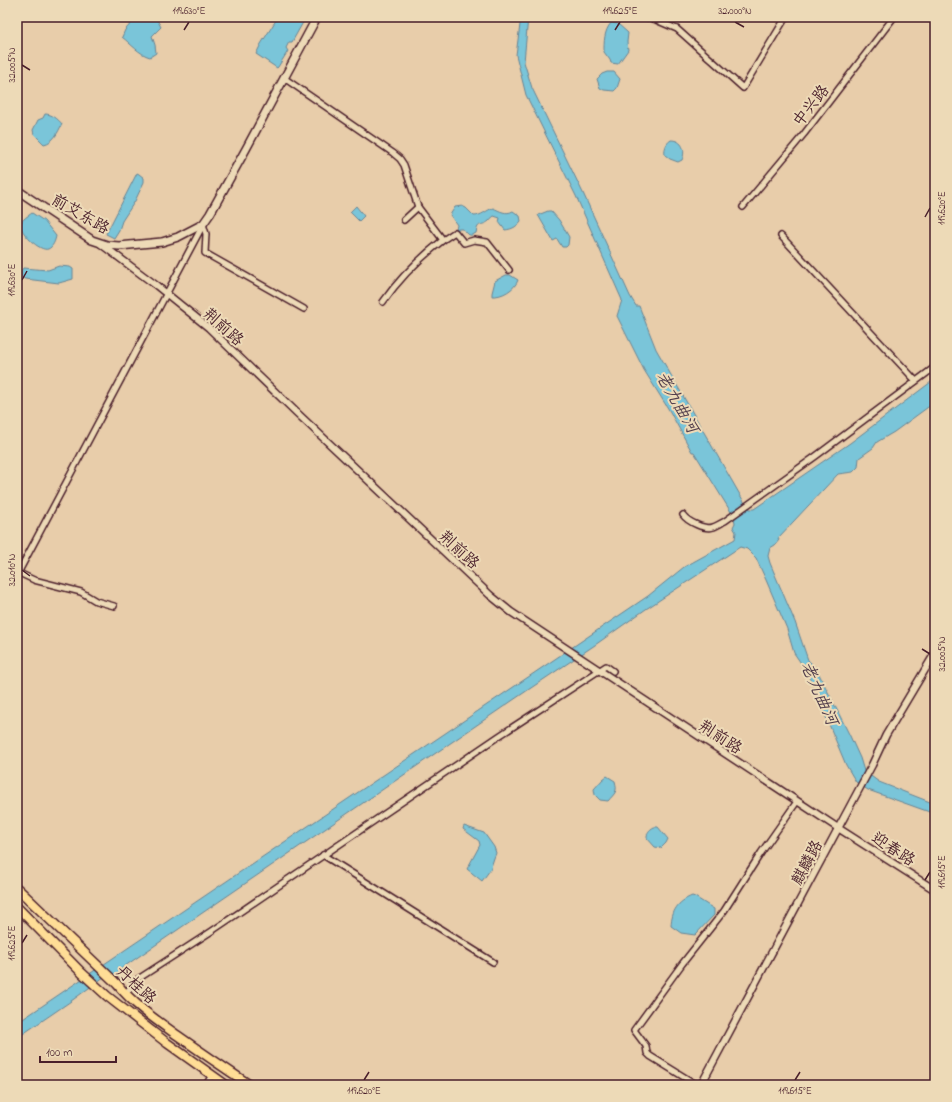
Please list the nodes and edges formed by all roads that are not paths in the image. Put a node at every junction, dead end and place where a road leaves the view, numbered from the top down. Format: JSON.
{"nodes":[{"id":1,"x":317,"y":17,"type":"edge"},
{"id":2,"x":646,"y":17,"type":"edge"},
{"id":3,"x":786,"y":17,"type":"edge"},
{"id":4,"x":894,"y":17,"type":"edge"},
{"id":5,"x":284,"y":78,"type":"junction"},
{"id":6,"x":17,"y":190,"type":"edge"},
{"id":7,"x":418,"y":207,"type":"junction"},
{"id":8,"x":743,"y":207,"type":"dead end"},
{"id":9,"x":404,"y":220,"type":"dead end"},
{"id":10,"x":203,"y":224,"type":"junction"},
{"id":11,"x":781,"y":236,"type":"dead end"},
{"id":12,"x":443,"y":240,"type":"junction"},
{"id":13,"x":100,"y":243,"type":"junction"},
{"id":14,"x":509,"y":270,"type":"dead end"},
{"id":15,"x":166,"y":294,"type":"junction"},
{"id":16,"x":382,"y":302,"type":"dead end"},
{"id":17,"x":304,"y":310,"type":"dead end"},
{"id":18,"x":935,"y":367,"type":"edge"},
{"id":19,"x":916,"y":381,"type":"junction"},
{"id":20,"x":683,"y":515,"type":"dead end"},
{"id":21,"x":18,"y":573,"type":"edge"},
{"id":22,"x":114,"y":606,"type":"dead end"},
{"id":23,"x":935,"y":653,"type":"edge"},
{"id":24,"x":599,"y":670,"type":"junction"},
{"id":25,"x":614,"y":671,"type":"dead end"},
{"id":26,"x":796,"y":803,"type":"dead end"},
{"id":27,"x":838,"y":828,"type":"junction"},
{"id":28,"x":323,"y":855,"type":"junction"},
{"id":29,"x":17,"y":888,"type":"edge"},
{"id":30,"x":935,"y":890,"type":"edge"},
{"id":31,"x":17,"y":907,"type":"edge"},
{"id":32,"x":493,"y":962,"type":"dead end"},
{"id":33,"x":125,"y":994,"type":"junction"},
{"id":34,"x":212,"y":1075,"type":"junction"},
{"id":35,"x":206,"y":1085,"type":"edge"},
{"id":36,"x":226,"y":1085,"type":"edge"},
{"id":37,"x":250,"y":1085,"type":"edge"},
{"id":38,"x":697,"y":1085,"type":"edge"},
{"id":39,"x":701,"y":1085,"type":"edge"}],
"edges":[{"from":1,"to":5,"type":"main road"},
{"from":2,"to":3,"type":"street"},
{"from":4,"to":8,"type":"street","name":"中兴路"},
{"from":5,"to":7,"type":"street"},
{"from":5,"to":10,"type":"main road"},
{"from":6,"to":13,"type":"main road","name":"前艾东路"},
{"from":7,"to":9,"type":"street"},
{"from":7,"to":12,"type":"street"},
{"from":10,"to":13,"type":"main road","name":"前艾东路"},
{"from":10,"to":15,"type":"street"},
{"from":10,"to":17,"type":"street"},
{"from":11,"to":19,"type":"street"},
{"from":12,"to":14,"type":"street"},
{"from":12,"to":16,"type":"street"},
{"from":13,"to":15,"type":"street","name":"荆前路"},
{"from":15,"to":21,"type":"street"},
{"from":15,"to":24,"type":"street","name":"荆前路"},
{"from":18,"to":19,"type":"street"},
{"from":19,"to":20,"type":"street"},
{"from":21,"to":22,"type":"street"},
{"from":23,"to":27,"type":"street","name":"麒麟路"},
{"from":24,"to":25,"type":"street"},
{"from":24,"to":27,"type":"street","name":"荆前路"},
{"from":24,"to":28,"type":"street"},
{"from":26,"to":38,"type":"street"},
{"from":27,"to":30,"type":"street","name":"迎春路"},
{"from":27,"to":39,"type":"street","name":"麒麟路"},
{"from":28,"to":32,"type":"street"},
{"from":28,"to":33,"type":"street"},
{"from":29,"to":33,"type":"main road","name":"丹桂路"},
{"from":31,"to":34,"type":"main road","name":"丹桂路"},
{"from":33,"to":37,"type":"main road","name":"丹桂路"},
{"from":34,"to":35,"type":"street"},
{"from":34,"to":36,"type":"main road","name":"丹桂路"}]}
